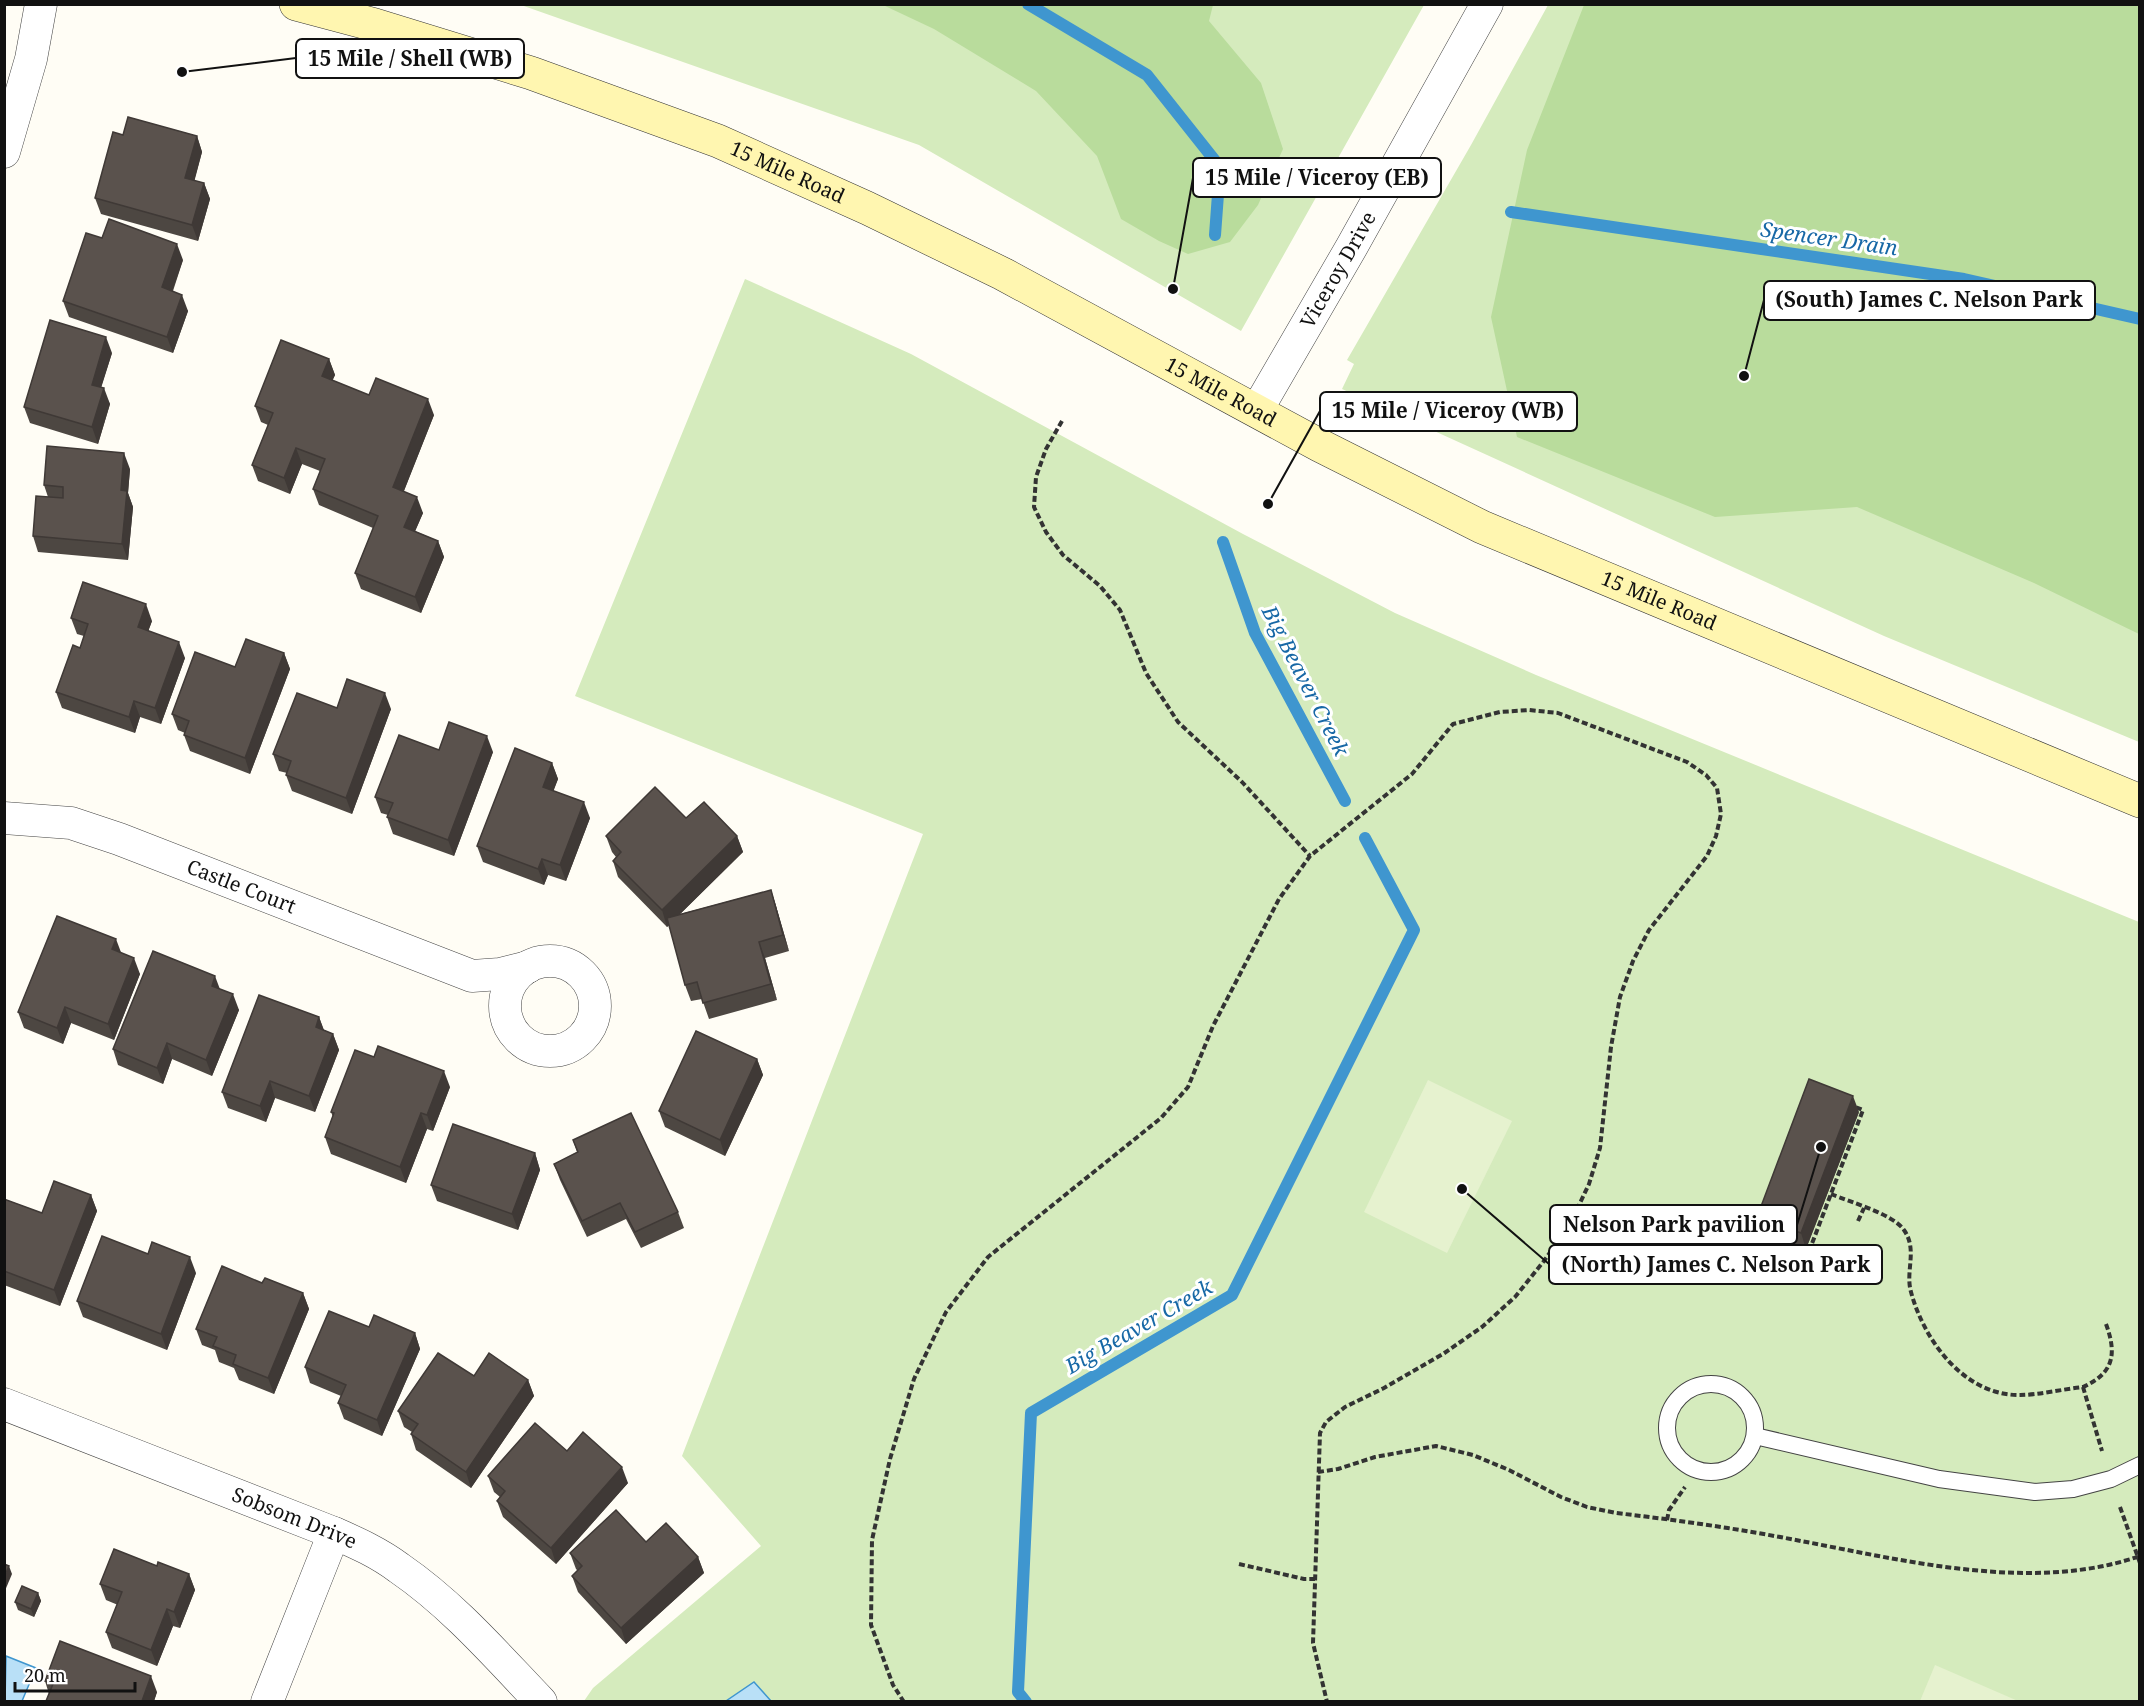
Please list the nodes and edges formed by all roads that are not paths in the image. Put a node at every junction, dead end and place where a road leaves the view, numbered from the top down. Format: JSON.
{"nodes":[{"id":1,"x":41,"y":4,"type":"edge"},
{"id":2,"x":296,"y":4,"type":"edge"},
{"id":3,"x":1487,"y":4,"type":"edge"},
{"id":4,"x":4,"y":152,"type":"edge"},
{"id":5,"x":1257,"y":410,"type":"junction"},
{"id":6,"x":2139,"y":801,"type":"edge"},
{"id":7,"x":4,"y":818,"type":"edge"},
{"id":8,"x":528,"y":967,"type":"junction"},
{"id":9,"x":472,"y":976,"type":"junction"},
{"id":10,"x":507,"y":1020,"type":"junction"},
{"id":11,"x":4,"y":1404,"type":"edge"},
{"id":12,"x":1755,"y":1436,"type":"junction"},
{"id":13,"x":2139,"y":1465,"type":"edge"},
{"id":14,"x":334,"y":1533,"type":"junction"},
{"id":15,"x":267,"y":1701,"type":"edge"},
{"id":16,"x":541,"y":1701,"type":"edge"}],
"edges":[{"from":1,"to":4,"type":"street"},
{"from":2,"to":5,"type":"main road","name":"15 Mile Road"},
{"from":3,"to":5,"type":"street","name":"Viceroy Drive"},
{"from":5,"to":6,"type":"main road","name":"15 Mile Road"},
{"from":7,"to":9,"type":"street","name":"Castle Court"},
{"from":8,"to":9,"type":"street","name":"Castle Court"},
{"from":8,"to":10,"type":"street"},
{"from":8,"to":10,"type":"street","name":"Castle Court"},
{"from":9,"to":10,"type":"street","name":"Castle Court"},
{"from":11,"to":14,"type":"street","name":"Sobsom Drive"},
{"from":12,"to":12,"type":"lane"},
{"from":12,"to":13,"type":"lane"},
{"from":14,"to":15,"type":"street"},
{"from":14,"to":16,"type":"street","name":"Sobsom Drive"}]}
